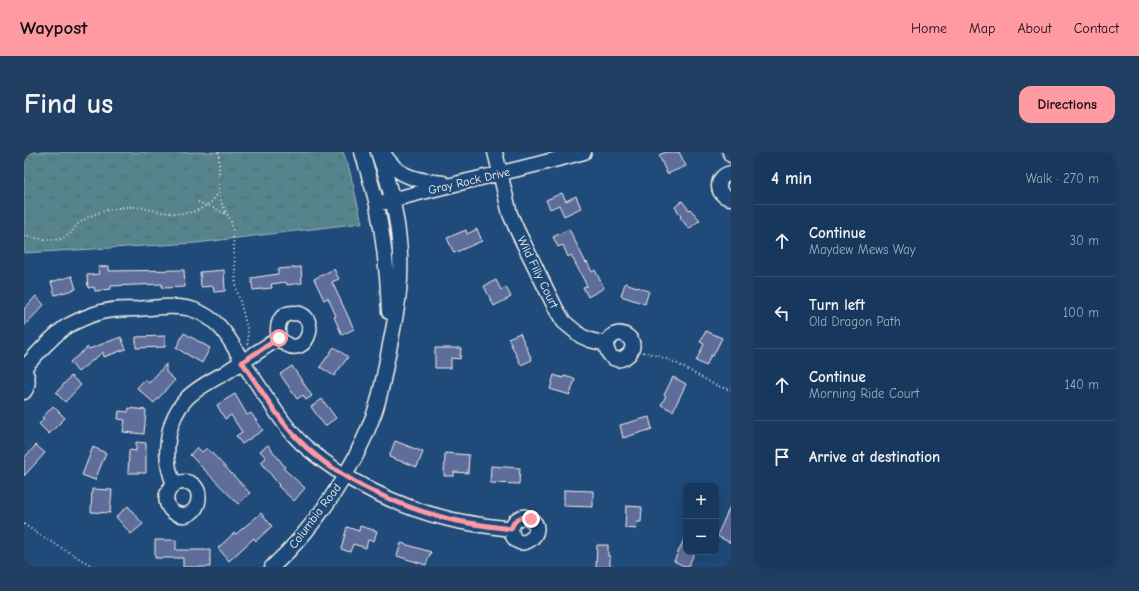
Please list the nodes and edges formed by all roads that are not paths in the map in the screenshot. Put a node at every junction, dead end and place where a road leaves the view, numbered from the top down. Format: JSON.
{"nodes":[{"id":1,"x":362,"y":152,"type":"edge"},
{"id":2,"x":378,"y":152,"type":"edge"},
{"id":3,"x":382,"y":152,"type":"edge"},
{"id":4,"x":495,"y":152,"type":"edge"},
{"id":5,"x":584,"y":152,"type":"edge"},
{"id":6,"x":730,"y":152,"type":"edge"},
{"id":7,"x":731,"y":155,"type":"edge"},
{"id":8,"x":731,"y":173,"type":"edge"},
{"id":9,"x":500,"y":174,"type":"junction"},
{"id":10,"x":454,"y":184,"type":"junction"},
{"id":11,"x":731,"y":198,"type":"edge"},
{"id":12,"x":393,"y":199,"type":"junction"},
{"id":13,"x":377,"y":204,"type":"junction"},
{"id":14,"x":279,"y":338,"type":"dead end"},
{"id":15,"x":390,"y":347,"type":"junction"},
{"id":16,"x":632,"y":350,"type":"road end"},
{"id":17,"x":242,"y":362,"type":"junction"},
{"id":18,"x":24,"y":369,"type":"edge"},
{"id":19,"x":24,"y":392,"type":"edge"},
{"id":20,"x":345,"y":476,"type":"junction"},
{"id":21,"x":174,"y":484,"type":"dead end"},
{"id":22,"x":511,"y":529,"type":"dead end"},
{"id":23,"x":272,"y":567,"type":"edge"}],
"edges":[{"from":1,"to":13,"type":"street","name":"Columbia Road"},
{"from":2,"to":12,"type":"street","name":"Columbia Road"},
{"from":3,"to":10,"type":"street"},
{"from":4,"to":9,"type":"street","name":"Wild Filly Court"},
{"from":5,"to":9,"type":"street","name":"Gray Rock Drive"},
{"from":6,"to":7,"type":"street"},
{"from":8,"to":11,"type":"street"},
{"from":9,"to":10,"type":"street","name":"Gray Rock Drive"},
{"from":9,"to":16,"type":"street","name":"Wild Filly Court"},
{"from":10,"to":12,"type":"street","name":"Gray Rock Drive"},
{"from":12,"to":13,"type":"street","name":"Gray Rock Drive"},
{"from":12,"to":15,"type":"street","name":"Columbia Road"},
{"from":13,"to":15,"type":"street","name":"Columbia Road"},
{"from":14,"to":17,"type":"street"},
{"from":15,"to":20,"type":"street","name":"Columbia Road"},
{"from":17,"to":18,"type":"street"},
{"from":17,"to":20,"type":"street"},
{"from":17,"to":21,"type":"street"},
{"from":18,"to":19,"type":"street"},
{"from":20,"to":22,"type":"street"},
{"from":20,"to":23,"type":"street","name":"Columbia Road"}]}
